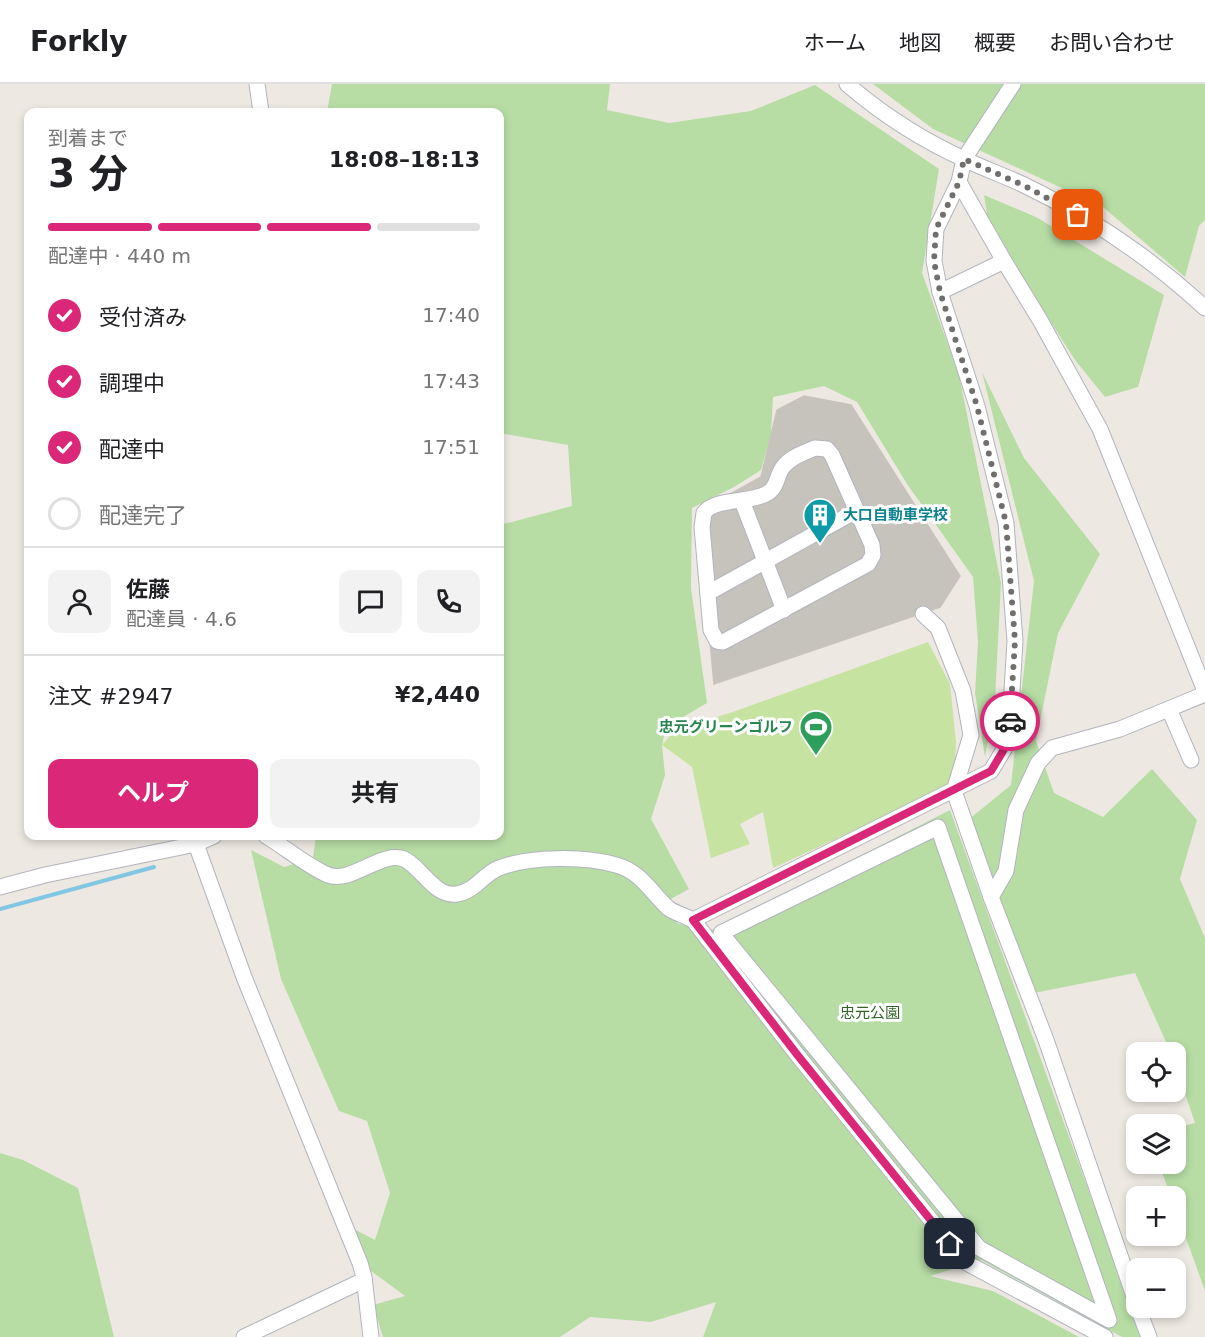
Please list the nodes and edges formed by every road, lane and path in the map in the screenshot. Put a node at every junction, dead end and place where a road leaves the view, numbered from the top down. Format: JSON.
{"nodes":[{"id":1,"x":257,"y":84,"type":"edge"},
{"id":2,"x":847,"y":84,"type":"edge"},
{"id":3,"x":1013,"y":84,"type":"edge"},
{"id":4,"x":260,"y":108,"type":"edge"},
{"id":5,"x":964,"y":159,"type":"junction"},
{"id":6,"x":959,"y":182,"type":"junction"},
{"id":7,"x":1004,"y":261,"type":"junction"},
{"id":8,"x":940,"y":292,"type":"junction"},
{"id":9,"x":1205,"y":308,"type":"edge"},
{"id":10,"x":742,"y":501,"type":"junction"},
{"id":11,"x":856,"y":511,"type":"junction"},
{"id":12,"x":765,"y":562,"type":"junction"},
{"id":13,"x":708,"y":592,"type":"junction"},
{"id":14,"x":784,"y":610,"type":"junction"},
{"id":15,"x":923,"y":614,"type":"dead end"},
{"id":16,"x":1205,"y":693,"type":"edge"},
{"id":17,"x":1169,"y":709,"type":"junction"},
{"id":18,"x":1191,"y":760,"type":"dead end"},
{"id":19,"x":954,"y":791,"type":"junction"},
{"id":20,"x":205,"y":840,"type":"edge"},
{"id":21,"x":272,"y":840,"type":"edge"},
{"id":22,"x":196,"y":844,"type":"junction"},
{"id":23,"x":0,"y":887,"type":"edge"},
{"id":24,"x":991,"y":897,"type":"junction"},
{"id":25,"x":693,"y":920,"type":"junction"},
{"id":26,"x":721,"y":933,"type":"joint"},
{"id":27,"x":1126,"y":1271,"type":"edge"},
{"id":28,"x":364,"y":1280,"type":"junction"},
{"id":29,"x":1142,"y":1318,"type":"edge"},
{"id":30,"x":244,"y":1337,"type":"edge"},
{"id":31,"x":370,"y":1337,"type":"edge"},
{"id":32,"x":1105,"y":1337,"type":"edge"},
{"id":33,"x":1149,"y":1337,"type":"edge"}],
"edges":[{"from":1,"to":4,"type":"street"},
{"from":2,"to":5,"type":"street"},
{"from":3,"to":5,"type":"street"},
{"from":5,"to":6,"type":"street"},
{"from":5,"to":9,"type":"street"},
{"from":6,"to":7,"type":"street"},
{"from":6,"to":8,"type":"street"},
{"from":7,"to":8,"type":"street"},
{"from":7,"to":16,"type":"street"},
{"from":8,"to":19,"type":"street"},
{"from":10,"to":11,"type":"street"},
{"from":10,"to":12,"type":"street"},
{"from":10,"to":13,"type":"street"},
{"from":11,"to":12,"type":"street"},
{"from":11,"to":14,"type":"street"},
{"from":12,"to":13,"type":"street"},
{"from":12,"to":14,"type":"street"},
{"from":13,"to":14,"type":"street"},
{"from":15,"to":19,"type":"street"},
{"from":16,"to":17,"type":"street"},
{"from":17,"to":18,"type":"street"},
{"from":17,"to":24,"type":"street"},
{"from":19,"to":24,"type":"street"},
{"from":19,"to":25,"type":"street"},
{"from":20,"to":22,"type":"street"},
{"from":21,"to":25,"type":"street"},
{"from":22,"to":23,"type":"street"},
{"from":22,"to":28,"type":"street"},
{"from":24,"to":27,"type":"street"},
{"from":25,"to":32,"type":"street"},
{"from":26,"to":26,"type":"street"},
{"from":28,"to":30,"type":"street"},
{"from":28,"to":31,"type":"street"},
{"from":29,"to":33,"type":"street"}]}
